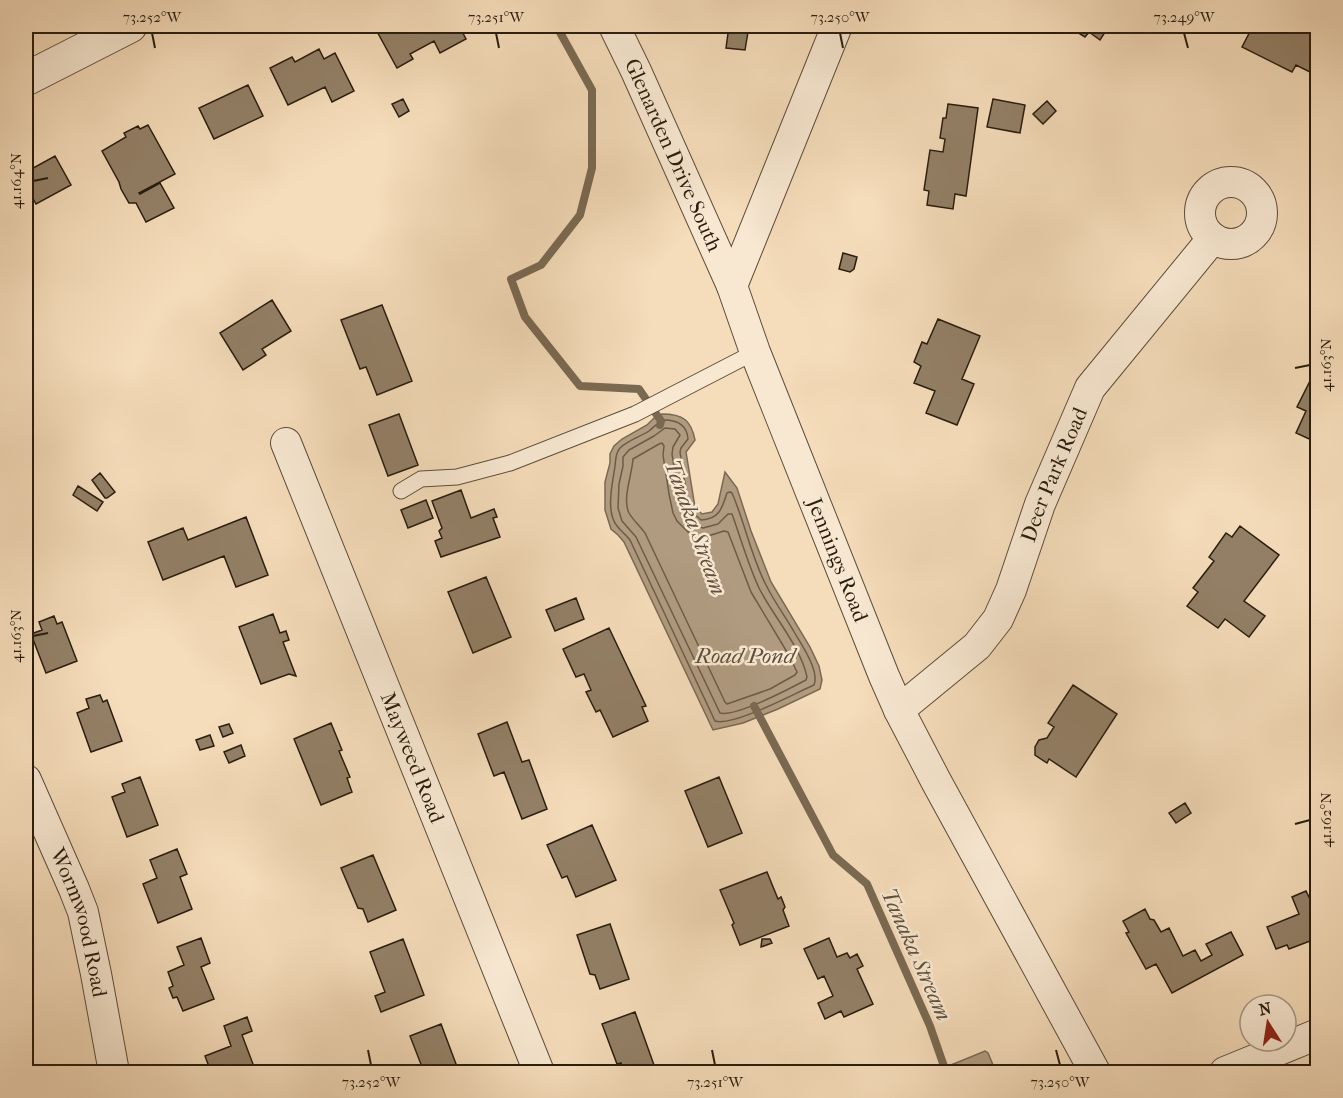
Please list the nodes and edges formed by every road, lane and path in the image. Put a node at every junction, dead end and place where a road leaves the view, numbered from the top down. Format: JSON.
{"nodes":[{"id":1,"x":130,"y":26,"type":"edge"},
{"id":2,"x":614,"y":26,"type":"edge"},
{"id":3,"x":837,"y":26,"type":"edge"},
{"id":4,"x":26,"y":79,"type":"edge"},
{"id":5,"x":1213,"y":238,"type":"dead end"},
{"id":6,"x":732,"y":286,"type":"junction"},
{"id":7,"x":755,"y":352,"type":"junction"},
{"id":8,"x":286,"y":443,"type":"dead end"},
{"id":9,"x":401,"y":491,"type":"dead end"},
{"id":10,"x":899,"y":710,"type":"junction"},
{"id":11,"x":26,"y":780,"type":"edge"},
{"id":12,"x":1317,"y":1034,"type":"edge"},
{"id":13,"x":114,"y":1072,"type":"edge"},
{"id":14,"x":539,"y":1072,"type":"edge"},
{"id":15,"x":1095,"y":1072,"type":"edge"},
{"id":16,"x":1225,"y":1072,"type":"edge"}],
"edges":[{"from":1,"to":4,"type":"street"},
{"from":2,"to":6,"type":"street","name":"Glenarden Drive South"},
{"from":3,"to":6,"type":"street"},
{"from":5,"to":10,"type":"street","name":"Deer Park Road"},
{"from":6,"to":7,"type":"street","name":"Jennings Road"},
{"from":7,"to":9,"type":"lane"},
{"from":7,"to":10,"type":"street","name":"Jennings Road"},
{"from":8,"to":14,"type":"street","name":"Mayweed Road"},
{"from":10,"to":15,"type":"street","name":"Jennings Road"},
{"from":11,"to":13,"type":"street","name":"Wormwood Road"},
{"from":12,"to":16,"type":"street"}]}
